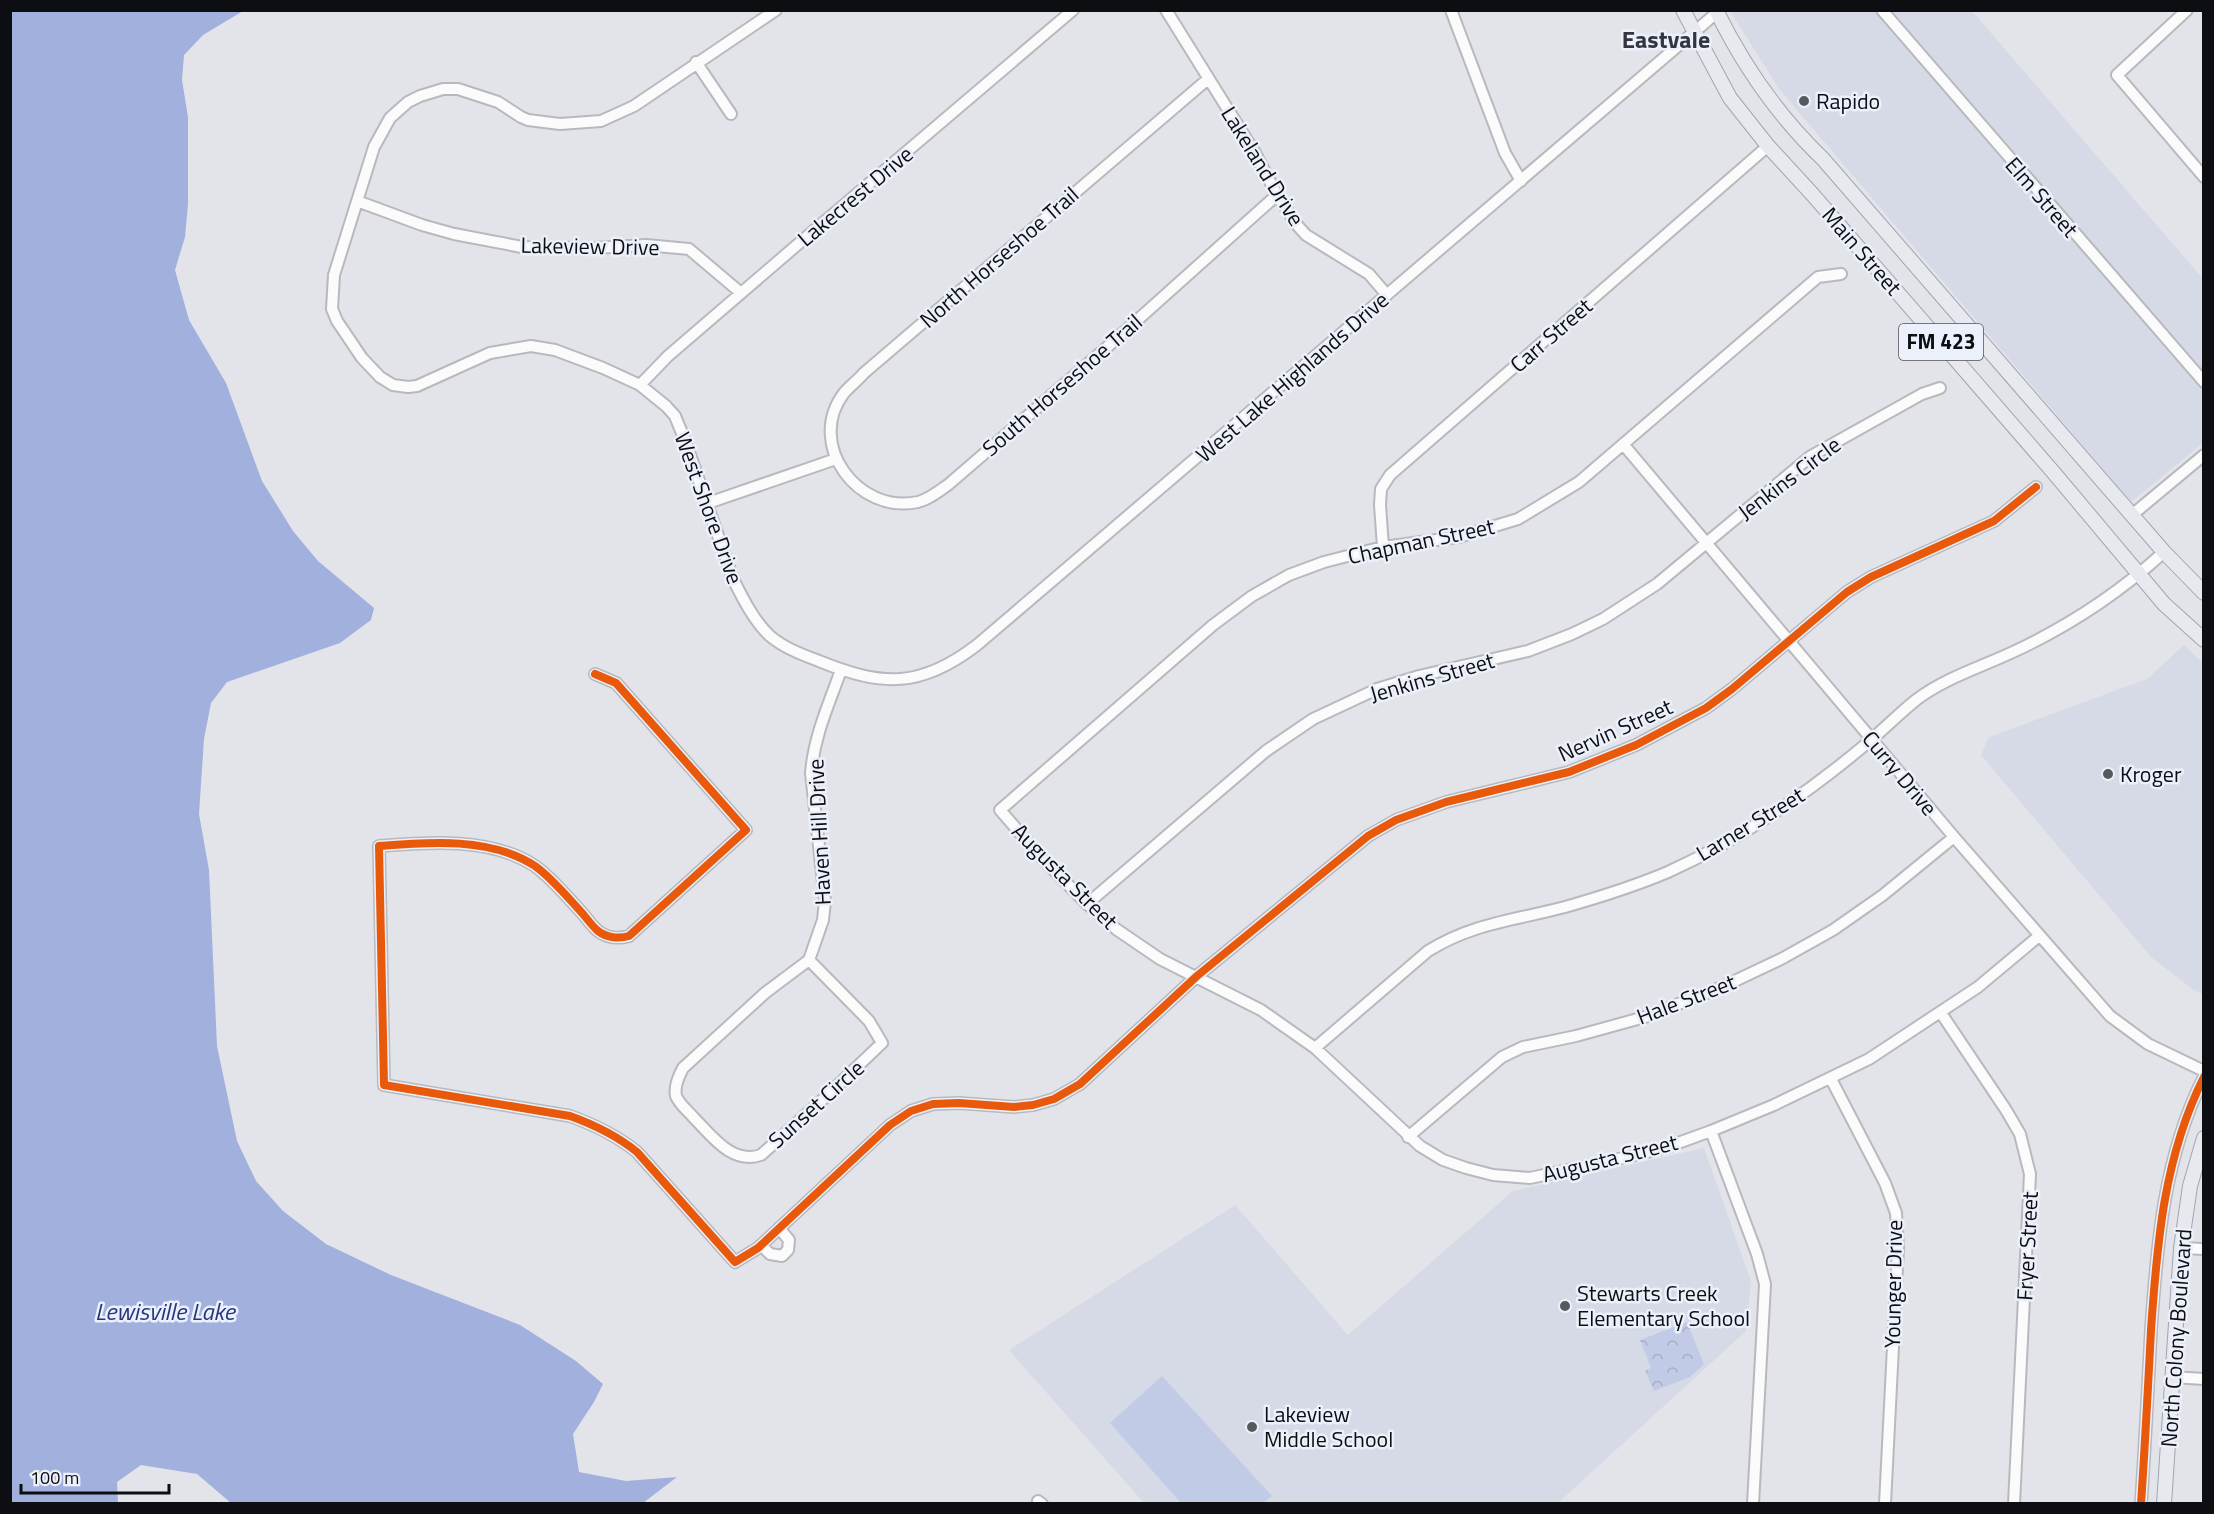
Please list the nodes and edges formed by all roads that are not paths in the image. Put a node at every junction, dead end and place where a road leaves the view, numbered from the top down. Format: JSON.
{"nodes":[{"id":1,"x":776,"y":10,"type":"edge"},
{"id":2,"x":1073,"y":10,"type":"edge"},
{"id":3,"x":1166,"y":10,"type":"edge"},
{"id":4,"x":1451,"y":10,"type":"edge"},
{"id":5,"x":1683,"y":10,"type":"edge"},
{"id":6,"x":1882,"y":10,"type":"edge"},
{"id":7,"x":2187,"y":10,"type":"edge"},
{"id":8,"x":1718,"y":11,"type":"edge"},
{"id":9,"x":1693,"y":32,"type":"junction"},
{"id":10,"x":696,"y":62,"type":"junction"},
{"id":11,"x":1208,"y":78,"type":"junction"},
{"id":12,"x":731,"y":114,"type":"dead end"},
{"id":13,"x":1768,"y":146,"type":"junction"},
{"id":14,"x":2202,"y":172,"type":"edge"},
{"id":15,"x":1521,"y":181,"type":"junction"},
{"id":16,"x":1277,"y":195,"type":"junction"},
{"id":17,"x":357,"y":201,"type":"junction"},
{"id":18,"x":1841,"y":274,"type":"dead end"},
{"id":19,"x":741,"y":293,"type":"junction"},
{"id":20,"x":1387,"y":295,"type":"junction"},
{"id":21,"x":2204,"y":382,"type":"edge"},
{"id":22,"x":640,"y":385,"type":"junction"},
{"id":23,"x":1940,"y":388,"type":"dead end"},
{"id":24,"x":1623,"y":444,"type":"junction"},
{"id":25,"x":2204,"y":455,"type":"edge"},
{"id":26,"x":836,"y":459,"type":"junction"},
{"id":27,"x":2036,"y":487,"type":"dead end"},
{"id":28,"x":708,"y":503,"type":"junction"},
{"id":29,"x":2132,"y":515,"type":"junction"},
{"id":30,"x":1706,"y":542,"type":"junction"},
{"id":31,"x":1383,"y":547,"type":"junction"},
{"id":32,"x":2164,"y":552,"type":"junction"},
{"id":33,"x":2139,"y":574,"type":"junction"},
{"id":34,"x":2204,"y":593,"type":"edge"},
{"id":35,"x":1790,"y":640,"type":"junction"},
{"id":36,"x":2204,"y":640,"type":"edge"},
{"id":37,"x":841,"y":670,"type":"junction"},
{"id":38,"x":595,"y":674,"type":"dead end"},
{"id":39,"x":1872,"y":739,"type":"junction"},
{"id":40,"x":1000,"y":810,"type":"joint"},
{"id":41,"x":1954,"y":837,"type":"junction"},
{"id":42,"x":1087,"y":904,"type":"junction"},
{"id":43,"x":2039,"y":936,"type":"junction"},
{"id":44,"x":809,"y":960,"type":"junction"},
{"id":45,"x":1197,"y":976,"type":"junction"},
{"id":46,"x":1941,"y":1013,"type":"junction"},
{"id":47,"x":1315,"y":1048,"type":"junction"},
{"id":48,"x":2204,"y":1071,"type":"edge"},
{"id":49,"x":2204,"y":1077,"type":"edge"},
{"id":50,"x":1831,"y":1079,"type":"junction"},
{"id":51,"x":1711,"y":1131,"type":"junction"},
{"id":52,"x":1408,"y":1137,"type":"junction"},
{"id":53,"x":2204,"y":1138,"type":"edge"},
{"id":54,"x":779,"y":1228,"type":"junction"},
{"id":55,"x":761,"y":1245,"type":"junction"},
{"id":56,"x":2181,"y":1248,"type":"junction"},
{"id":57,"x":2204,"y":1249,"type":"edge"},
{"id":58,"x":2172,"y":1377,"type":"junction"},
{"id":59,"x":2204,"y":1379,"type":"edge"},
{"id":60,"x":1753,"y":1503,"type":"edge"},
{"id":61,"x":1885,"y":1503,"type":"edge"},
{"id":62,"x":2014,"y":1503,"type":"edge"},
{"id":63,"x":2141,"y":1503,"type":"edge"},
{"id":64,"x":2164,"y":1503,"type":"edge"}],
"edges":[{"from":1,"to":10,"type":"street","name":"West Shore Drive"},
{"from":2,"to":19,"type":"street","name":"Lakecrest Drive"},
{"from":3,"to":11,"type":"street","name":"Lakeland Drive"},
{"from":4,"to":15,"type":"street"},
{"from":5,"to":9,"type":"main road","name":"Main Street","number":"FM 423"},
{"from":6,"to":21,"type":"street","name":"Elm Street"},
{"from":7,"to":14,"type":"street"},
{"from":8,"to":9,"type":"street","name":"West Lake Highlands Drive"},
{"from":8,"to":29,"type":"main road","name":"Main Street","number":"FM 423"},
{"from":9,"to":13,"type":"main road","name":"Main Street","number":"FM 423"},
{"from":9,"to":15,"type":"street","name":"West Lake Highlands Drive"},
{"from":10,"to":12,"type":"street"},
{"from":10,"to":17,"type":"street","name":"West Shore Drive"},
{"from":11,"to":16,"type":"street","name":"Lakeland Drive"},
{"from":11,"to":26,"type":"street","name":"North Horseshoe Trail"},
{"from":13,"to":31,"type":"street","name":"Carr Street"},
{"from":13,"to":33,"type":"main road","name":"Main Street","number":"FM 423"},
{"from":15,"to":20,"type":"street","name":"West Lake Highlands Drive"},
{"from":16,"to":20,"type":"street","name":"Lakeland Drive"},
{"from":16,"to":26,"type":"street","name":"South Horseshoe Trail"},
{"from":17,"to":19,"type":"street","name":"Lakeview Drive"},
{"from":17,"to":22,"type":"street","name":"West Shore Drive"},
{"from":18,"to":24,"type":"street","name":"Chapman Street"},
{"from":19,"to":22,"type":"street","name":"Lakecrest Drive"},
{"from":20,"to":37,"type":"street","name":"West Lake Highlands Drive"},
{"from":22,"to":28,"type":"street","name":"West Shore Drive"},
{"from":23,"to":30,"type":"street","name":"Jenkins Circle"},
{"from":24,"to":30,"type":"street","name":"Curry Drive"},
{"from":24,"to":31,"type":"street","name":"Chapman Street"},
{"from":25,"to":29,"type":"street"},
{"from":26,"to":28,"type":"street"},
{"from":27,"to":35,"type":"street","name":"Nervin Street"},
{"from":28,"to":37,"type":"street","name":"West Shore Drive"},
{"from":29,"to":32,"type":"main road","name":"Main Street","number":"FM 423"},
{"from":30,"to":35,"type":"street","name":"Curry Drive"},
{"from":30,"to":42,"type":"street","name":"Jenkins Street"},
{"from":31,"to":40,"type":"street","name":"Chapman Street"},
{"from":32,"to":33,"type":"street","name":"Larner Street"},
{"from":32,"to":34,"type":"main road","name":"Main Street","number":"FM 423"},
{"from":33,"to":36,"type":"main road","name":"Main Street","number":"FM 423"},
{"from":33,"to":39,"type":"street","name":"Larner Street"},
{"from":35,"to":39,"type":"street","name":"Curry Drive"},
{"from":35,"to":45,"type":"street","name":"Nervin Street"},
{"from":37,"to":44,"type":"street","name":"Haven Hill Drive"},
{"from":38,"to":55,"type":"street","name":"Nervin Street"},
{"from":39,"to":41,"type":"street","name":"Curry Drive"},
{"from":39,"to":47,"type":"street","name":"Larner Street"},
{"from":40,"to":42,"type":"street","name":"Augusta Street"},
{"from":41,"to":43,"type":"street","name":"Curry Drive"},
{"from":41,"to":52,"type":"street","name":"Hale Street"},
{"from":42,"to":45,"type":"street","name":"Augusta Street"},
{"from":43,"to":46,"type":"street","name":"Augusta Street"},
{"from":43,"to":48,"type":"street","name":"Curry Drive"},
{"from":44,"to":44,"type":"street","name":"Sunset Circle"},
{"from":45,"to":47,"type":"street","name":"Augusta Street"},
{"from":45,"to":54,"type":"street","name":"Nervin Street"},
{"from":46,"to":50,"type":"street","name":"Augusta Street"},
{"from":46,"to":62,"type":"street","name":"Fryer Street"},
{"from":47,"to":52,"type":"street","name":"Augusta Street"},
{"from":49,"to":63,"type":"street"},
{"from":50,"to":51,"type":"street","name":"Augusta Street"},
{"from":50,"to":61,"type":"street","name":"Younger Drive"},
{"from":51,"to":52,"type":"street","name":"Augusta Street"},
{"from":51,"to":60,"type":"street"},
{"from":53,"to":56,"type":"main road","name":"North Colony Boulevard"},
{"from":54,"to":55,"type":"street","name":"Nervin Street"},
{"from":54,"to":55,"type":"street"},
{"from":56,"to":57,"type":"street"},
{"from":56,"to":58,"type":"main road","name":"North Colony Boulevard"},
{"from":58,"to":59,"type":"street"},
{"from":58,"to":64,"type":"main road","name":"North Colony Boulevard"}]}
